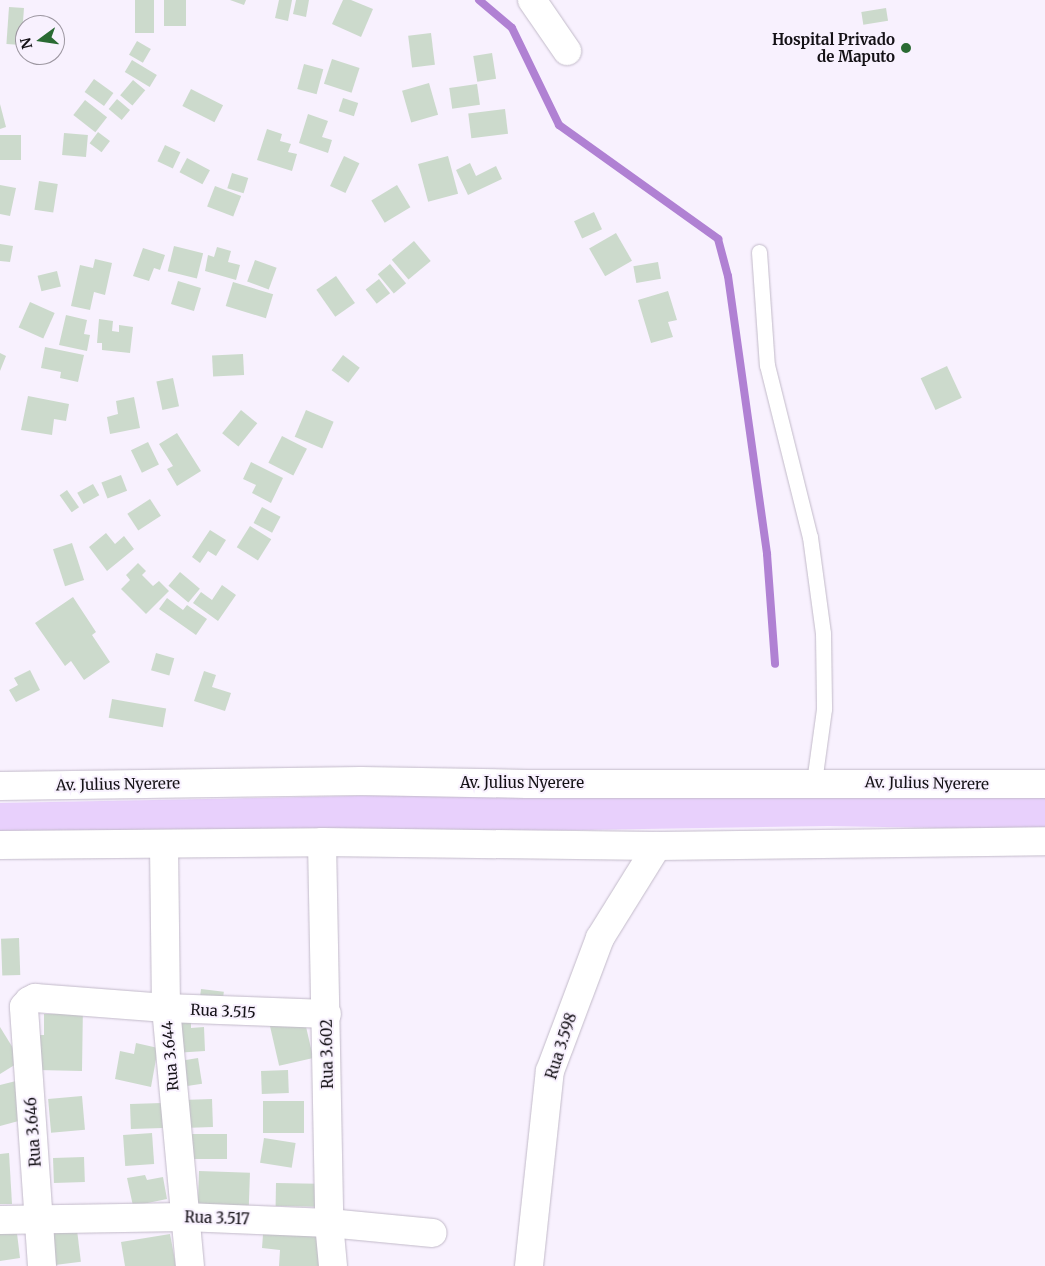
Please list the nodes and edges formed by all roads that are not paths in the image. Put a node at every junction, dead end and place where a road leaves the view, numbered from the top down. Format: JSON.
{"nodes":[{"id":1,"x":532,"y":0,"type":"edge"},
{"id":2,"x":567,"y":51,"type":"dead end"},
{"id":3,"x":759,"y":252,"type":"dead end"},
{"id":4,"x":814,"y":782,"type":"junction"},
{"id":5,"x":1045,"y":784,"type":"edge"},
{"id":6,"x":0,"y":786,"type":"edge"},
{"id":7,"x":1045,"y":840,"type":"edge"},
{"id":8,"x":322,"y":842,"type":"junction"},
{"id":9,"x":0,"y":845,"type":"edge"},
{"id":10,"x":164,"y":846,"type":"junction"},
{"id":11,"x":657,"y":846,"type":"junction"},
{"id":12,"x":30,"y":1001,"type":"joint"},
{"id":13,"x":166,"y":1008,"type":"junction"},
{"id":14,"x":326,"y":1014,"type":"junction"},
{"id":15,"x":185,"y":1217,"type":"junction"},
{"id":16,"x":0,"y":1220,"type":"edge"},
{"id":17,"x":39,"y":1220,"type":"junction"},
{"id":18,"x":329,"y":1223,"type":"junction"},
{"id":19,"x":433,"y":1233,"type":"dead end"},
{"id":20,"x":42,"y":1266,"type":"edge"},
{"id":21,"x":190,"y":1266,"type":"edge"},
{"id":22,"x":333,"y":1266,"type":"edge"},
{"id":23,"x":529,"y":1266,"type":"edge"}],
"edges":[{"from":1,"to":2,"type":"street"},
{"from":3,"to":4,"type":"lane"},
{"from":4,"to":5,"type":"street","name":"Av. Julius Nyerere"},
{"from":4,"to":6,"type":"street","name":"Av. Julius Nyerere"},
{"from":7,"to":11,"type":"street"},
{"from":8,"to":10,"type":"street"},
{"from":8,"to":11,"type":"street"},
{"from":8,"to":14,"type":"street","name":"Rua 3.602"},
{"from":9,"to":10,"type":"street"},
{"from":10,"to":13,"type":"street","name":"Rua 3.644"},
{"from":11,"to":23,"type":"street","name":"Rua 3.598"},
{"from":12,"to":13,"type":"street","name":"Rua 3.515"},
{"from":12,"to":17,"type":"street","name":"Rua 3.646"},
{"from":13,"to":14,"type":"street","name":"Rua 3.515"},
{"from":13,"to":15,"type":"street","name":"Rua 3.644"},
{"from":14,"to":18,"type":"street","name":"Rua 3.602"},
{"from":15,"to":17,"type":"street","name":"Rua 3.517"},
{"from":15,"to":18,"type":"street","name":"Rua 3.517"},
{"from":15,"to":21,"type":"street","name":"Rua 3.644"},
{"from":16,"to":17,"type":"street","name":"Rua 3.517"},
{"from":17,"to":20,"type":"street","name":"Rua 3.646"},
{"from":18,"to":19,"type":"street","name":"Rua 3.517"},
{"from":18,"to":22,"type":"street","name":"Rua 3.602"}]}
